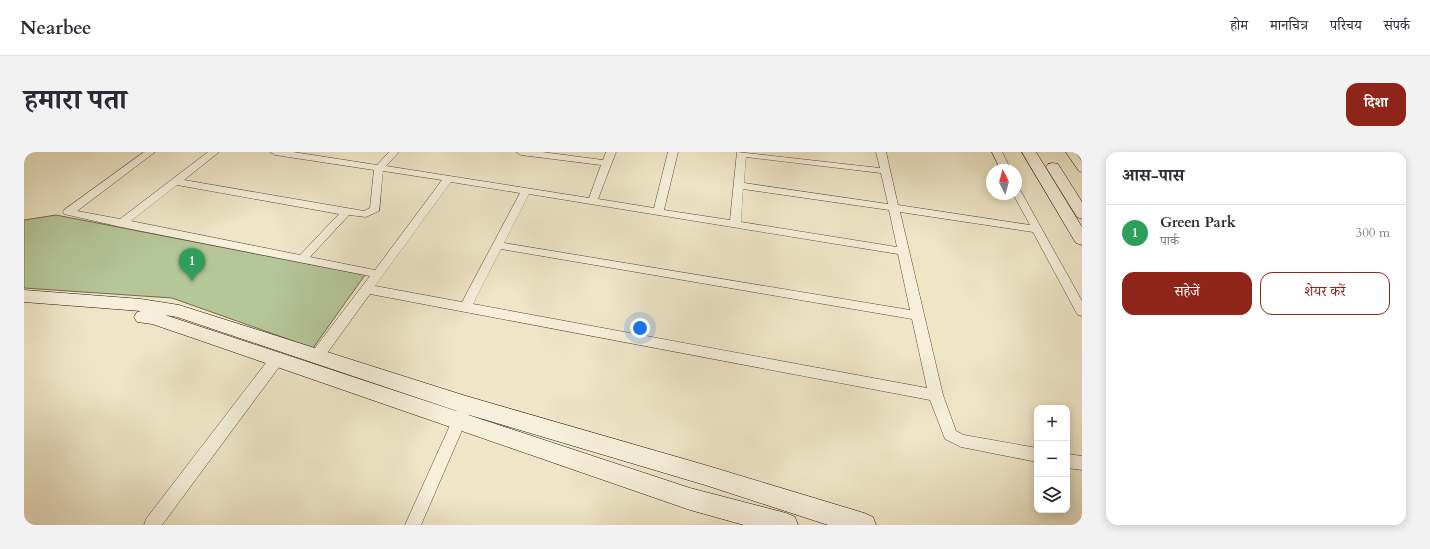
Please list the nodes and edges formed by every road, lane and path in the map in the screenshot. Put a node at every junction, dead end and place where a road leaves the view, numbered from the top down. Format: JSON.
{"nodes":[{"id":1,"x":150,"y":152,"type":"edge"},
{"id":2,"x":214,"y":152,"type":"edge"},
{"id":3,"x":275,"y":152,"type":"edge"},
{"id":4,"x":394,"y":152,"type":"edge"},
{"id":5,"x":521,"y":152,"type":"edge"},
{"id":6,"x":611,"y":152,"type":"edge"},
{"id":7,"x":673,"y":152,"type":"edge"},
{"id":8,"x":811,"y":152,"type":"edge"},
{"id":9,"x":881,"y":152,"type":"edge"},
{"id":10,"x":996,"y":152,"type":"edge"},
{"id":11,"x":1029,"y":152,"type":"edge"},
{"id":12,"x":1044,"y":152,"type":"edge"},
{"id":13,"x":1071,"y":152,"type":"edge"},
{"id":14,"x":742,"y":153,"type":"edge"},
{"id":15,"x":323,"y":155,"type":"edge"},
{"id":16,"x":812,"y":162,"type":"junction"},
{"id":17,"x":606,"y":163,"type":"junction"},
{"id":18,"x":1003,"y":164,"type":"edge"},
{"id":19,"x":379,"y":168,"type":"junction"},
{"id":20,"x":1082,"y":169,"type":"edge"},
{"id":21,"x":885,"y":170,"type":"junction"},
{"id":22,"x":449,"y":178,"type":"junction"},
{"id":23,"x":177,"y":182,"type":"junction"},
{"id":24,"x":739,"y":185,"type":"junction"},
{"id":25,"x":526,"y":190,"type":"junction"},
{"id":26,"x":1021,"y":200,"type":"edge"},
{"id":27,"x":592,"y":202,"type":"junction"},
{"id":28,"x":893,"y":208,"type":"junction"},
{"id":29,"x":346,"y":212,"type":"junction"},
{"id":30,"x":658,"y":212,"type":"junction"},
{"id":31,"x":1082,"y":214,"type":"edge"},
{"id":32,"x":121,"y":224,"type":"junction"},
{"id":33,"x":735,"y":224,"type":"junction"},
{"id":34,"x":1036,"y":229,"type":"junction"},
{"id":35,"x":1082,"y":240,"type":"edge"},
{"id":36,"x":497,"y":245,"type":"junction"},
{"id":37,"x":902,"y":251,"type":"junction"},
{"id":38,"x":302,"y":259,"type":"junction"},
{"id":39,"x":378,"y":274,"type":"junction"},
{"id":40,"x":367,"y":289,"type":"junction"},
{"id":41,"x":25,"y":299,"type":"edge"},
{"id":42,"x":466,"y":307,"type":"junction"},
{"id":43,"x":1082,"y":312,"type":"edge"},
{"id":44,"x":917,"y":315,"type":"junction"},
{"id":45,"x":317,"y":356,"type":"junction"},
{"id":46,"x":277,"y":359,"type":"junction"},
{"id":47,"x":936,"y":395,"type":"junction"},
{"id":48,"x":462,"y":413,"type":"junction"},
{"id":49,"x":1034,"y":454,"type":"edge"},
{"id":50,"x":1070,"y":461,"type":"edge"},
{"id":51,"x":1082,"y":463,"type":"edge"},
{"id":52,"x":152,"y":525,"type":"edge"},
{"id":53,"x":413,"y":525,"type":"edge"},
{"id":54,"x":786,"y":525,"type":"edge"},
{"id":55,"x":864,"y":525,"type":"edge"}],
"edges":[{"from":1,"to":32,"type":"street"},
{"from":2,"to":23,"type":"street"},
{"from":3,"to":15,"type":"street"},
{"from":4,"to":19,"type":"street"},
{"from":5,"to":17,"type":"street"},
{"from":6,"to":17,"type":"street"},
{"from":7,"to":30,"type":"street"},
{"from":8,"to":16,"type":"street"},
{"from":9,"to":21,"type":"street"},
{"from":10,"to":18,"type":"street"},
{"from":11,"to":35,"type":"street"},
{"from":12,"to":31,"type":"street"},
{"from":13,"to":20,"type":"street"},
{"from":14,"to":16,"type":"street"},
{"from":14,"to":24,"type":"street"},
{"from":15,"to":19,"type":"street"},
{"from":16,"to":21,"type":"street"},
{"from":17,"to":27,"type":"street"},
{"from":19,"to":22,"type":"street"},
{"from":19,"to":29,"type":"street"},
{"from":21,"to":28,"type":"street"},
{"from":22,"to":25,"type":"street"},
{"from":22,"to":39,"type":"street"},
{"from":23,"to":29,"type":"street"},
{"from":23,"to":32,"type":"street"},
{"from":24,"to":28,"type":"street"},
{"from":24,"to":33,"type":"street"},
{"from":25,"to":27,"type":"street"},
{"from":25,"to":36,"type":"street"},
{"from":26,"to":34,"type":"street"},
{"from":27,"to":30,"type":"street"},
{"from":28,"to":34,"type":"street"},
{"from":28,"to":37,"type":"street"},
{"from":29,"to":38,"type":"street"},
{"from":30,"to":33,"type":"street"},
{"from":32,"to":38,"type":"street"},
{"from":33,"to":37,"type":"street"},
{"from":34,"to":43,"type":"street"},
{"from":36,"to":42,"type":"street"},
{"from":36,"to":44,"type":"street"},
{"from":37,"to":44,"type":"street"},
{"from":38,"to":39,"type":"street"},
{"from":39,"to":40,"type":"street"},
{"from":40,"to":42,"type":"street"},
{"from":40,"to":45,"type":"street"},
{"from":41,"to":45,"type":"street"},
{"from":41,"to":46,"type":"street"},
{"from":42,"to":47,"type":"street"},
{"from":44,"to":47,"type":"street"},
{"from":45,"to":48,"type":"street"},
{"from":46,"to":48,"type":"street"},
{"from":46,"to":52,"type":"street"},
{"from":47,"to":49,"type":"street"},
{"from":48,"to":53,"type":"street"},
{"from":48,"to":54,"type":"street"},
{"from":48,"to":55,"type":"street"},
{"from":50,"to":51,"type":"street"}]}
